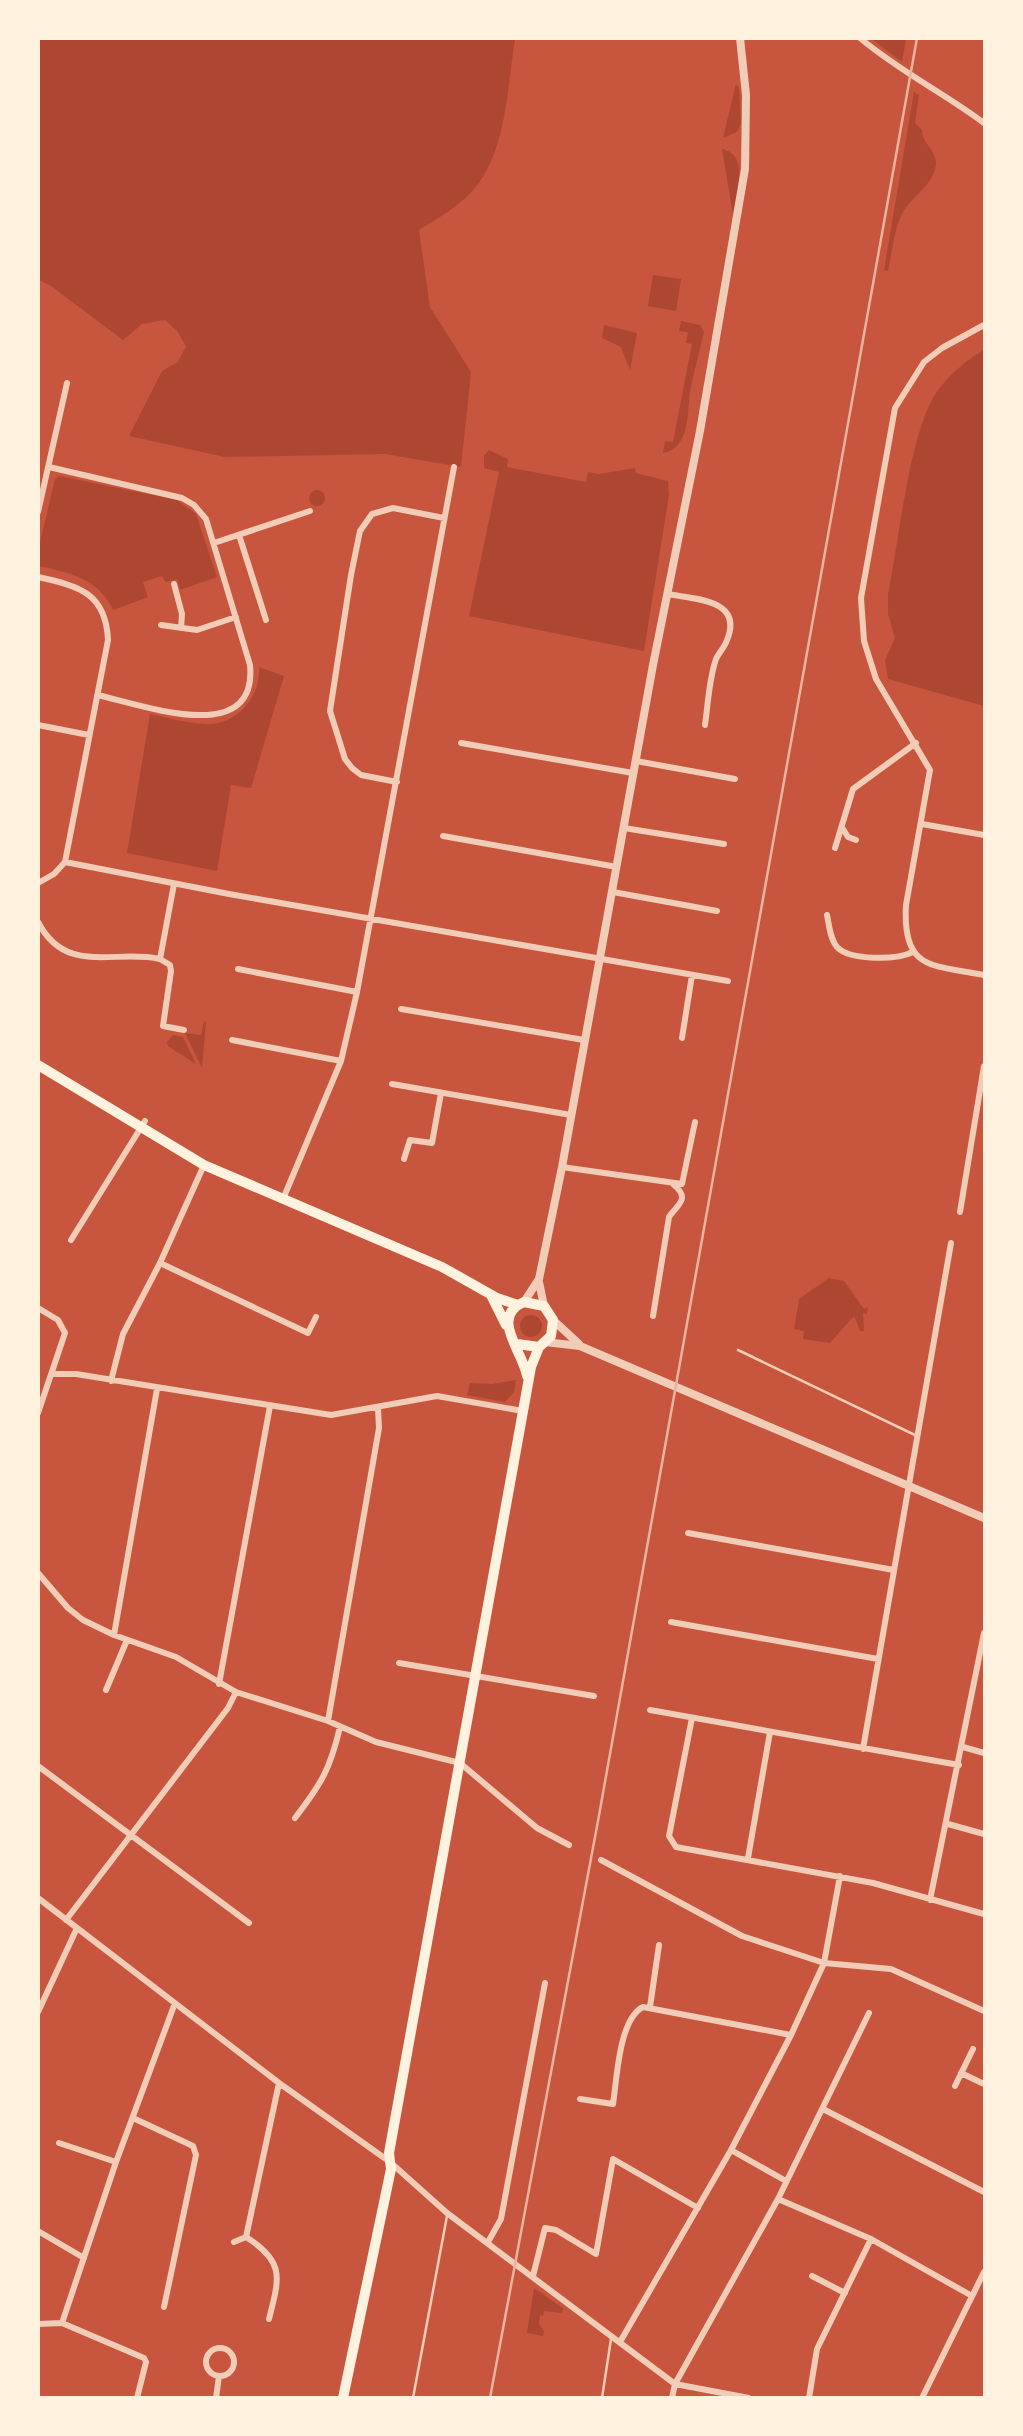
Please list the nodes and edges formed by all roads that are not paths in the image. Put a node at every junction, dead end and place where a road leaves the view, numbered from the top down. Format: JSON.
{"nodes":[{"id":1,"x":740,"y":38,"type":"edge"},
{"id":2,"x":860,"y":38,"type":"edge"},
{"id":3,"x":985,"y":123,"type":"edge"},
{"id":4,"x":985,"y":325,"type":"edge"},
{"id":5,"x":68,"y":383,"type":"dead end"},
{"id":6,"x":49,"y":467,"type":"junction"},
{"id":7,"x":454,"y":467,"type":"dead end"},
{"id":8,"x":310,"y":511,"type":"dead end"},
{"id":9,"x":38,"y":512,"type":"edge"},
{"id":10,"x":444,"y":518,"type":"junction"},
{"id":11,"x":239,"y":535,"type":"junction"},
{"id":12,"x":214,"y":543,"type":"junction"},
{"id":13,"x":38,"y":577,"type":"edge"},
{"id":14,"x":174,"y":584,"type":"dead end"},
{"id":15,"x":667,"y":594,"type":"junction"},
{"id":16,"x":236,"y":617,"type":"junction"},
{"id":17,"x":266,"y":620,"type":"dead end"},
{"id":18,"x":160,"y":625,"type":"dead end"},
{"id":19,"x":181,"y":628,"type":"junction"},
{"id":20,"x":97,"y":695,"type":"junction"},
{"id":21,"x":38,"y":725,"type":"edge"},
{"id":22,"x":705,"y":725,"type":"dead end"},
{"id":23,"x":89,"y":735,"type":"junction"},
{"id":24,"x":461,"y":743,"type":"dead end"},
{"id":25,"x":916,"y":743,"type":"junction"},
{"id":26,"x":636,"y":761,"type":"junction"},
{"id":27,"x":633,"y":773,"type":"junction"},
{"id":28,"x":735,"y":779,"type":"dead end"},
{"id":29,"x":397,"y":782,"type":"junction"},
{"id":30,"x":922,"y":824,"type":"junction"},
{"id":31,"x":624,"y":828,"type":"junction"},
{"id":32,"x":843,"y":829,"type":"junction"},
{"id":33,"x":985,"y":835,"type":"edge"},
{"id":34,"x":443,"y":836,"type":"dead end"},
{"id":35,"x":856,"y":840,"type":"dead end"},
{"id":36,"x":724,"y":844,"type":"dead end"},
{"id":37,"x":835,"y":848,"type":"dead end"},
{"id":38,"x":65,"y":862,"type":"junction"},
{"id":39,"x":617,"y":867,"type":"junction"},
{"id":40,"x":38,"y":883,"type":"edge"},
{"id":41,"x":174,"y":884,"type":"junction"},
{"id":42,"x":613,"y":892,"type":"junction"},
{"id":43,"x":717,"y":911,"type":"dead end"},
{"id":44,"x":827,"y":915,"type":"dead end"},
{"id":45,"x":373,"y":917,"type":"junction"},
{"id":46,"x":38,"y":922,"type":"edge"},
{"id":47,"x":913,"y":953,"type":"junction"},
{"id":48,"x":601,"y":957,"type":"junction"},
{"id":49,"x":160,"y":959,"type":"junction"},
{"id":50,"x":238,"y":969,"type":"dead end"},
{"id":51,"x":692,"y":975,"type":"junction"},
{"id":52,"x":985,"y":975,"type":"edge"},
{"id":53,"x":728,"y":981,"type":"dead end"},
{"id":54,"x":357,"y":992,"type":"junction"},
{"id":55,"x":401,"y":1009,"type":"dead end"},
{"id":56,"x":184,"y":1030,"type":"dead end"},
{"id":57,"x":682,"y":1038,"type":"dead end"},
{"id":58,"x":232,"y":1040,"type":"dead end"},
{"id":59,"x":584,"y":1040,"type":"junction"},
{"id":60,"x":341,"y":1061,"type":"junction"},
{"id":61,"x":38,"y":1065,"type":"edge"},
{"id":62,"x":985,"y":1066,"type":"edge"},
{"id":63,"x":391,"y":1084,"type":"dead end"},
{"id":64,"x":440,"y":1093,"type":"junction"},
{"id":65,"x":571,"y":1115,"type":"junction"},
{"id":66,"x":695,"y":1122,"type":"dead end"},
{"id":67,"x":143,"y":1125,"type":"junction"},
{"id":68,"x":404,"y":1159,"type":"dead end"},
{"id":69,"x":204,"y":1165,"type":"junction"},
{"id":70,"x":562,"y":1167,"type":"junction"},
{"id":71,"x":674,"y":1185,"type":"junction"},
{"id":72,"x":283,"y":1199,"type":"junction"},
{"id":73,"x":960,"y":1212,"type":"dead end"},
{"id":74,"x":71,"y":1240,"type":"dead end"},
{"id":75,"x":951,"y":1243,"type":"dead end"},
{"id":76,"x":160,"y":1263,"type":"junction"},
{"id":77,"x":539,"y":1279,"type":"junction"},
{"id":78,"x":491,"y":1295,"type":"junction"},
{"id":79,"x":521,"y":1303,"type":"junction"},
{"id":80,"x":544,"y":1306,"type":"junction"},
{"id":81,"x":38,"y":1308,"type":"edge"},
{"id":82,"x":653,"y":1315,"type":"dead end"},
{"id":83,"x":316,"y":1317,"type":"dead end"},
{"id":84,"x":553,"y":1320,"type":"junction"},
{"id":85,"x":507,"y":1329,"type":"junction"},
{"id":86,"x":517,"y":1344,"type":"junction"},
{"id":87,"x":542,"y":1345,"type":"junction"},
{"id":88,"x":738,"y":1350,"type":"dead end"},
{"id":89,"x":590,"y":1351,"type":"junction"},
{"id":90,"x":52,"y":1374,"type":"junction"},
{"id":91,"x":111,"y":1381,"type":"junction"},
{"id":92,"x":528,"y":1387,"type":"junction"},
{"id":93,"x":157,"y":1389,"type":"junction"},
{"id":94,"x":270,"y":1406,"type":"junction"},
{"id":95,"x":379,"y":1409,"type":"junction"},
{"id":96,"x":523,"y":1411,"type":"junction"},
{"id":97,"x":38,"y":1413,"type":"edge"},
{"id":98,"x":917,"y":1436,"type":"junction"},
{"id":99,"x":908,"y":1488,"type":"junction"},
{"id":100,"x":985,"y":1518,"type":"edge"},
{"id":101,"x":688,"y":1534,"type":"dead end"},
{"id":102,"x":894,"y":1570,"type":"junction"},
{"id":103,"x":38,"y":1573,"type":"edge"},
{"id":104,"x":671,"y":1622,"type":"dead end"},
{"id":105,"x":985,"y":1633,"type":"edge"},
{"id":106,"x":114,"y":1635,"type":"junction"},
{"id":107,"x":127,"y":1640,"type":"junction"},
{"id":108,"x":878,"y":1659,"type":"junction"},
{"id":109,"x":399,"y":1663,"type":"dead end"},
{"id":110,"x":981,"y":1672,"type":"edge"},
{"id":111,"x":476,"y":1676,"type":"junction"},
{"id":112,"x":219,"y":1684,"type":"junction"},
{"id":113,"x":106,"y":1690,"type":"dead end"},
{"id":114,"x":236,"y":1692,"type":"junction"},
{"id":115,"x":594,"y":1696,"type":"dead end"},
{"id":116,"x":650,"y":1710,"type":"dead end"},
{"id":117,"x":692,"y":1718,"type":"junction"},
{"id":118,"x":328,"y":1721,"type":"junction"},
{"id":119,"x":340,"y":1727,"type":"junction"},
{"id":120,"x":769,"y":1732,"type":"junction"},
{"id":121,"x":963,"y":1747,"type":"junction"},
{"id":122,"x":863,"y":1749,"type":"junction"},
{"id":123,"x":985,"y":1753,"type":"edge"},
{"id":124,"x":460,"y":1763,"type":"junction"},
{"id":125,"x":959,"y":1765,"type":"junction"},
{"id":126,"x":38,"y":1766,"type":"edge"},
{"id":127,"x":295,"y":1818,"type":"dead end"},
{"id":128,"x":948,"y":1824,"type":"junction"},
{"id":129,"x":985,"y":1834,"type":"edge"},
{"id":130,"x":131,"y":1835,"type":"junction"},
{"id":131,"x":569,"y":1845,"type":"dead end"},
{"id":132,"x":748,"y":1858,"type":"junction"},
{"id":133,"x":601,"y":1860,"type":"dead end"},
{"id":134,"x":840,"y":1876,"type":"junction"},
{"id":135,"x":38,"y":1898,"type":"edge"},
{"id":136,"x":930,"y":1900,"type":"junction"},
{"id":137,"x":985,"y":1914,"type":"edge"},
{"id":138,"x":66,"y":1920,"type":"junction"},
{"id":139,"x":249,"y":1923,"type":"dead end"},
{"id":140,"x":77,"y":1928,"type":"junction"},
{"id":141,"x":659,"y":1945,"type":"dead end"},
{"id":142,"x":824,"y":1963,"type":"junction"},
{"id":143,"x":545,"y":1983,"type":"dead end"},
{"id":144,"x":175,"y":2003,"type":"junction"},
{"id":145,"x":650,"y":2007,"type":"junction"},
{"id":146,"x":985,"y":2011,"type":"edge"},
{"id":147,"x":38,"y":2012,"type":"edge"},
{"id":148,"x":869,"y":2014,"type":"dead end"},
{"id":149,"x":791,"y":2035,"type":"junction"},
{"id":150,"x":973,"y":2049,"type":"dead end"},
{"id":151,"x":961,"y":2073,"type":"junction"},
{"id":152,"x":279,"y":2083,"type":"junction"},
{"id":153,"x":985,"y":2084,"type":"edge"},
{"id":154,"x":955,"y":2086,"type":"dead end"},
{"id":155,"x":580,"y":2099,"type":"dead end"},
{"id":156,"x":822,"y":2109,"type":"junction"},
{"id":157,"x":133,"y":2118,"type":"junction"},
{"id":158,"x":60,"y":2143,"type":"dead end"},
{"id":159,"x":731,"y":2150,"type":"junction"},
{"id":160,"x":116,"y":2162,"type":"junction"},
{"id":161,"x":390,"y":2162,"type":"junction"},
{"id":162,"x":786,"y":2181,"type":"junction"},
{"id":163,"x":985,"y":2192,"type":"edge"},
{"id":164,"x":778,"y":2199,"type":"junction"},
{"id":165,"x":698,"y":2208,"type":"junction"},
{"id":166,"x":447,"y":2213,"type":"junction"},
{"id":167,"x":38,"y":2231,"type":"edge"},
{"id":168,"x":247,"y":2235,"type":"junction"},
{"id":169,"x":871,"y":2239,"type":"junction"},
{"id":170,"x":234,"y":2242,"type":"dead end"},
{"id":171,"x":488,"y":2242,"type":"junction"},
{"id":172,"x":83,"y":2258,"type":"junction"},
{"id":173,"x":985,"y":2272,"type":"edge"},
{"id":174,"x":533,"y":2276,"type":"junction"},
{"id":175,"x":812,"y":2276,"type":"dead end"},
{"id":176,"x":845,"y":2293,"type":"junction"},
{"id":177,"x":972,"y":2296,"type":"junction"},
{"id":178,"x":164,"y":2306,"type":"dead end"},
{"id":179,"x":269,"y":2319,"type":"dead end"},
{"id":180,"x":62,"y":2323,"type":"junction"},
{"id":181,"x":38,"y":2325,"type":"edge"},
{"id":182,"x":612,"y":2336,"type":"junction"},
{"id":183,"x":620,"y":2342,"type":"junction"},
{"id":184,"x":219,"y":2376,"type":"junction"},
{"id":185,"x":675,"y":2384,"type":"junction"},
{"id":186,"x":137,"y":2398,"type":"edge"},
{"id":187,"x":216,"y":2398,"type":"edge"},
{"id":188,"x":343,"y":2398,"type":"edge"},
{"id":189,"x":413,"y":2398,"type":"edge"},
{"id":190,"x":602,"y":2398,"type":"edge"},
{"id":191,"x":672,"y":2398,"type":"edge"},
{"id":192,"x":749,"y":2398,"type":"edge"},
{"id":193,"x":809,"y":2398,"type":"edge"},
{"id":194,"x":922,"y":2398,"type":"edge"}],
"edges":[{"from":1,"to":15,"type":"street"},
{"from":2,"to":3,"type":"street"},
{"from":4,"to":25,"type":"street"},
{"from":5,"to":6,"type":"street"},
{"from":6,"to":9,"type":"street"},
{"from":6,"to":12,"type":"street"},
{"from":7,"to":10,"type":"street"},
{"from":8,"to":11,"type":"street"},
{"from":10,"to":29,"type":"street"},
{"from":10,"to":29,"type":"street"},
{"from":11,"to":12,"type":"street"},
{"from":11,"to":17,"type":"street"},
{"from":12,"to":16,"type":"street"},
{"from":13,"to":20,"type":"street"},
{"from":14,"to":19,"type":"street"},
{"from":15,"to":22,"type":"street"},
{"from":15,"to":26,"type":"street"},
{"from":16,"to":19,"type":"street"},
{"from":16,"to":20,"type":"street"},
{"from":18,"to":19,"type":"street"},
{"from":20,"to":23,"type":"street"},
{"from":21,"to":23,"type":"street"},
{"from":23,"to":38,"type":"street"},
{"from":24,"to":27,"type":"street"},
{"from":25,"to":30,"type":"street"},
{"from":25,"to":32,"type":"street"},
{"from":26,"to":27,"type":"street"},
{"from":26,"to":28,"type":"street"},
{"from":27,"to":31,"type":"street"},
{"from":29,"to":45,"type":"street"},
{"from":30,"to":33,"type":"street"},
{"from":30,"to":47,"type":"street"},
{"from":31,"to":36,"type":"street"},
{"from":31,"to":39,"type":"street"},
{"from":32,"to":35,"type":"street"},
{"from":32,"to":37,"type":"street"},
{"from":34,"to":39,"type":"street"},
{"from":38,"to":40,"type":"street"},
{"from":38,"to":41,"type":"street"},
{"from":39,"to":42,"type":"street"},
{"from":41,"to":45,"type":"street"},
{"from":41,"to":49,"type":"street"},
{"from":42,"to":43,"type":"street"},
{"from":42,"to":48,"type":"street"},
{"from":44,"to":47,"type":"street"},
{"from":45,"to":48,"type":"street"},
{"from":45,"to":54,"type":"street"},
{"from":46,"to":49,"type":"street"},
{"from":47,"to":52,"type":"street"},
{"from":48,"to":51,"type":"street"},
{"from":48,"to":59,"type":"street"},
{"from":49,"to":56,"type":"street"},
{"from":50,"to":54,"type":"street"},
{"from":51,"to":53,"type":"street"},
{"from":51,"to":57,"type":"street"},
{"from":54,"to":60,"type":"street"},
{"from":55,"to":59,"type":"street"},
{"from":58,"to":60,"type":"street"},
{"from":59,"to":65,"type":"street"},
{"from":60,"to":72,"type":"street"},
{"from":61,"to":67,"type":"main road"},
{"from":62,"to":73,"type":"street"},
{"from":63,"to":64,"type":"street"},
{"from":64,"to":65,"type":"street"},
{"from":64,"to":68,"type":"street"},
{"from":65,"to":70,"type":"street"},
{"from":66,"to":71,"type":"street"},
{"from":67,"to":69,"type":"main road"},
{"from":67,"to":74,"type":"street"},
{"from":69,"to":72,"type":"main road"},
{"from":69,"to":76,"type":"street"},
{"from":70,"to":71,"type":"street"},
{"from":70,"to":77,"type":"street"},
{"from":71,"to":82,"type":"street"},
{"from":72,"to":78,"type":"main road"},
{"from":75,"to":98,"type":"street"},
{"from":76,"to":83,"type":"street"},
{"from":76,"to":91,"type":"street"},
{"from":77,"to":79,"type":"street"},
{"from":77,"to":80,"type":"street"},
{"from":78,"to":79,"type":"main road"},
{"from":78,"to":85,"type":"main road"},
{"from":79,"to":80,"type":"main road"},
{"from":79,"to":85,"type":"main road"},
{"from":80,"to":84,"type":"main road"},
{"from":81,"to":90,"type":"street"},
{"from":84,"to":87,"type":"main road"},
{"from":84,"to":89,"type":"street"},
{"from":85,"to":86,"type":"main road"},
{"from":86,"to":87,"type":"main road"},
{"from":86,"to":92,"type":"main road"},
{"from":87,"to":89,"type":"street"},
{"from":87,"to":92,"type":"main road"},
{"from":88,"to":98,"type":"lane"},
{"from":89,"to":99,"type":"street"},
{"from":90,"to":91,"type":"street"},
{"from":90,"to":97,"type":"street"},
{"from":91,"to":93,"type":"street"},
{"from":92,"to":96,"type":"main road"},
{"from":93,"to":94,"type":"street"},
{"from":93,"to":106,"type":"street"},
{"from":94,"to":95,"type":"street"},
{"from":94,"to":112,"type":"street"},
{"from":95,"to":96,"type":"street"},
{"from":95,"to":118,"type":"street"},
{"from":96,"to":111,"type":"main road"},
{"from":98,"to":99,"type":"street"},
{"from":99,"to":100,"type":"street"},
{"from":99,"to":102,"type":"street"},
{"from":101,"to":102,"type":"street"},
{"from":102,"to":108,"type":"street"},
{"from":103,"to":106,"type":"street"},
{"from":104,"to":108,"type":"street"},
{"from":105,"to":110,"type":"street"},
{"from":106,"to":107,"type":"street"},
{"from":107,"to":112,"type":"street"},
{"from":107,"to":113,"type":"street"},
{"from":108,"to":122,"type":"street"},
{"from":109,"to":111,"type":"street"},
{"from":110,"to":121,"type":"street"},
{"from":111,"to":115,"type":"street"},
{"from":111,"to":124,"type":"main road"},
{"from":112,"to":114,"type":"street"},
{"from":114,"to":118,"type":"street"},
{"from":114,"to":130,"type":"street"},
{"from":116,"to":117,"type":"street"},
{"from":117,"to":120,"type":"street"},
{"from":117,"to":132,"type":"street"},
{"from":118,"to":119,"type":"street"},
{"from":119,"to":124,"type":"street"},
{"from":119,"to":127,"type":"street"},
{"from":120,"to":122,"type":"street"},
{"from":120,"to":132,"type":"street"},
{"from":121,"to":123,"type":"street"},
{"from":121,"to":125,"type":"street"},
{"from":122,"to":125,"type":"street"},
{"from":124,"to":131,"type":"street"},
{"from":124,"to":161,"type":"main road"},
{"from":125,"to":128,"type":"street"},
{"from":126,"to":130,"type":"street"},
{"from":128,"to":129,"type":"street"},
{"from":128,"to":136,"type":"street"},
{"from":130,"to":138,"type":"street"},
{"from":130,"to":139,"type":"street"},
{"from":132,"to":134,"type":"street"},
{"from":133,"to":142,"type":"street"},
{"from":134,"to":136,"type":"street"},
{"from":134,"to":142,"type":"street"},
{"from":135,"to":138,"type":"street"},
{"from":136,"to":137,"type":"street"},
{"from":138,"to":140,"type":"street"},
{"from":140,"to":144,"type":"street"},
{"from":140,"to":147,"type":"street"},
{"from":141,"to":145,"type":"street"},
{"from":142,"to":146,"type":"street"},
{"from":142,"to":149,"type":"street"},
{"from":143,"to":171,"type":"street"},
{"from":144,"to":152,"type":"street"},
{"from":144,"to":157,"type":"street"},
{"from":145,"to":149,"type":"street"},
{"from":145,"to":155,"type":"street"},
{"from":148,"to":156,"type":"street"},
{"from":149,"to":159,"type":"street"},
{"from":150,"to":151,"type":"street"},
{"from":151,"to":153,"type":"street"},
{"from":151,"to":154,"type":"street"},
{"from":152,"to":161,"type":"street"},
{"from":152,"to":168,"type":"street"},
{"from":156,"to":162,"type":"street"},
{"from":156,"to":163,"type":"street"},
{"from":157,"to":160,"type":"street"},
{"from":157,"to":178,"type":"street"},
{"from":158,"to":160,"type":"street"},
{"from":159,"to":162,"type":"street"},
{"from":159,"to":165,"type":"street"},
{"from":160,"to":172,"type":"street"},
{"from":161,"to":166,"type":"street"},
{"from":161,"to":188,"type":"main road"},
{"from":162,"to":164,"type":"street"},
{"from":164,"to":169,"type":"street"},
{"from":164,"to":185,"type":"street"},
{"from":165,"to":174,"type":"street"},
{"from":165,"to":183,"type":"street"},
{"from":166,"to":171,"type":"street"},
{"from":166,"to":189,"type":"lane"},
{"from":167,"to":172,"type":"street"},
{"from":168,"to":170,"type":"street"},
{"from":168,"to":179,"type":"street"},
{"from":169,"to":176,"type":"street"},
{"from":169,"to":177,"type":"street"},
{"from":171,"to":174,"type":"street"},
{"from":172,"to":180,"type":"street"},
{"from":173,"to":177,"type":"street"},
{"from":174,"to":182,"type":"street"},
{"from":175,"to":176,"type":"street"},
{"from":176,"to":193,"type":"street"},
{"from":177,"to":194,"type":"street"},
{"from":180,"to":181,"type":"street"},
{"from":180,"to":186,"type":"street"},
{"from":182,"to":183,"type":"street"},
{"from":182,"to":190,"type":"lane"},
{"from":183,"to":185,"type":"street"},
{"from":184,"to":184,"type":"street"},
{"from":184,"to":187,"type":"street"},
{"from":185,"to":191,"type":"street"},
{"from":185,"to":192,"type":"street"}]}
